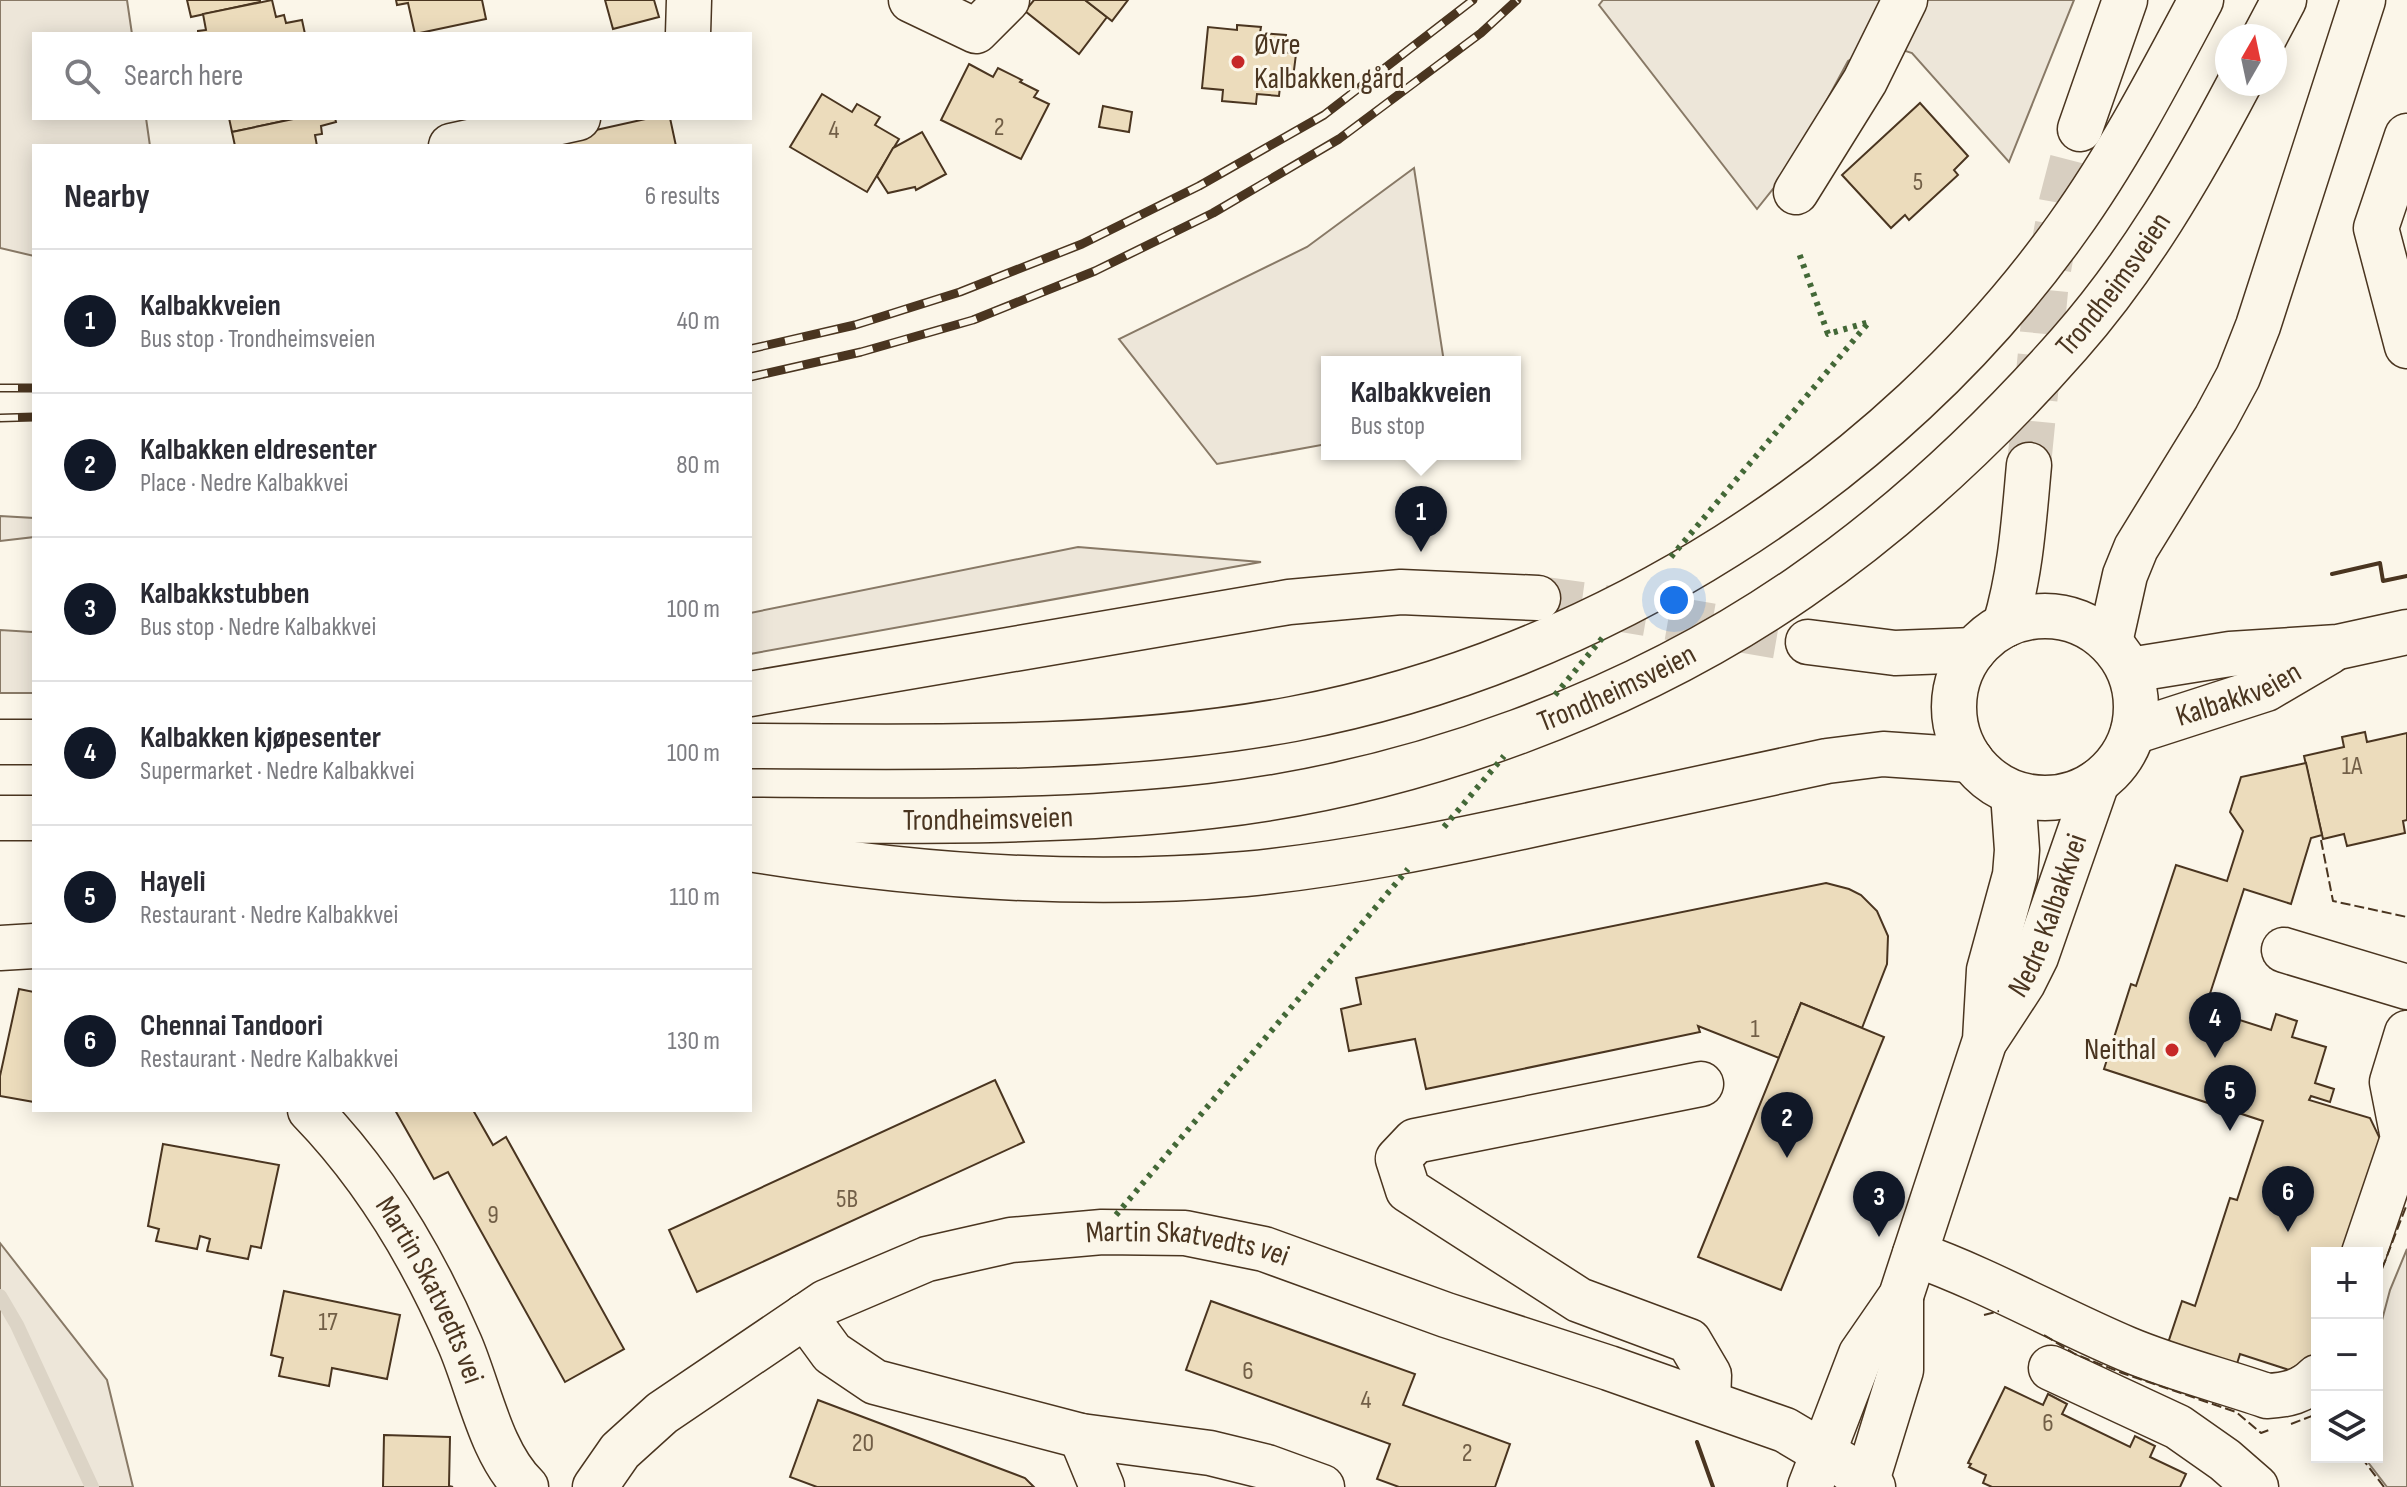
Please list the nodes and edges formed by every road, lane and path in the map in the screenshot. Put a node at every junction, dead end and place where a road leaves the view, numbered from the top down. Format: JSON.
{"nodes":[{"id":1,"x":689,"y":0,"type":"edge"},
{"id":2,"x":911,"y":0,"type":"edge"},
{"id":3,"x":1007,"y":0,"type":"edge"},
{"id":4,"x":1905,"y":0,"type":"edge"},
{"id":5,"x":2125,"y":0,"type":"edge"},
{"id":6,"x":2201,"y":0,"type":"edge"},
{"id":7,"x":2284,"y":0,"type":"edge"},
{"id":8,"x":2363,"y":0,"type":"edge"},
{"id":9,"x":2271,"y":24,"type":"edge"},
{"id":10,"x":688,"y":32,"type":"edge"},
{"id":11,"x":2233,"y":96,"type":"edge"},
{"id":12,"x":569,"y":120,"type":"edge"},
{"id":13,"x":2080,"y":129,"type":"tunnel mouth"},
{"id":14,"x":2407,"y":136,"type":"edge"},
{"id":15,"x":460,"y":144,"type":"edge"},
{"id":16,"x":1796,"y":192,"type":"dead end"},
{"id":17,"x":2407,"y":346,"type":"edge"},
{"id":18,"x":2029,"y":465,"type":"tunnel mouth"},
{"id":19,"x":1538,"y":598,"type":"tunnel mouth"},
{"id":20,"x":2407,"y":632,"type":"edge"},
{"id":21,"x":1989,"y":637,"type":"junction"},
{"id":22,"x":1808,"y":642,"type":"tunnel mouth"},
{"id":23,"x":2338,"y":647,"type":"junction"},
{"id":24,"x":2120,"y":656,"type":"junction"},
{"id":25,"x":752,"y":694,"type":"edge"},
{"id":26,"x":2133,"y":732,"type":"junction"},
{"id":27,"x":0,"y":742,"type":"edge"},
{"id":28,"x":32,"y":742,"type":"edge"},
{"id":29,"x":752,"y":746,"type":"edge"},
{"id":30,"x":1971,"y":760,"type":"junction"},
{"id":31,"x":2097,"y":782,"type":"junction"},
{"id":32,"x":2013,"y":793,"type":"junction"},
{"id":33,"x":0,"y":818,"type":"edge"},
{"id":34,"x":32,"y":818,"type":"edge"},
{"id":35,"x":752,"y":820,"type":"edge"},
{"id":36,"x":752,"y":849,"type":"edge"},
{"id":37,"x":32,"y":946,"type":"edge"},
{"id":38,"x":0,"y":948,"type":"edge"},
{"id":39,"x":2284,"y":950,"type":"dead end"},
{"id":40,"x":2407,"y":987,"type":"edge"},
{"id":41,"x":2407,"y":1033,"type":"edge"},
{"id":42,"x":1985,"y":1040,"type":"junction"},
{"id":43,"x":1701,"y":1084,"type":"dead end"},
{"id":44,"x":312,"y":1112,"type":"edge"},
{"id":45,"x":2366,"y":1247,"type":"edge"},
{"id":46,"x":1915,"y":1254,"type":"junction"},
{"id":47,"x":1901,"y":1296,"type":"junction"},
{"id":48,"x":805,"y":1316,"type":"junction"},
{"id":49,"x":2051,"y":1368,"type":"dead end"},
{"id":50,"x":2311,"y":1382,"type":"edge"},
{"id":51,"x":1708,"y":1402,"type":"junction"},
{"id":52,"x":1081,"y":1436,"type":"junction"},
{"id":53,"x":1817,"y":1469,"type":"edge"},
{"id":54,"x":1868,"y":1485,"type":"edge"},
{"id":55,"x":526,"y":1487,"type":"edge"},
{"id":56,"x":595,"y":1487,"type":"edge"},
{"id":57,"x":1102,"y":1487,"type":"edge"},
{"id":58,"x":1322,"y":1487,"type":"edge"},
{"id":59,"x":2256,"y":1487,"type":"edge"}],
"edges":[{"from":1,"to":10,"type":"main road"},
{"from":2,"to":3,"type":"main road"},
{"from":4,"to":16,"type":"main road"},
{"from":5,"to":13,"type":"main road"},
{"from":6,"to":29,"type":"main road"},
{"from":7,"to":9,"type":"main road"},
{"from":8,"to":24,"type":"main road"},
{"from":11,"to":35,"type":"main road","name":"Trondheimsveien"},
{"from":12,"to":15,"type":"main road"},
{"from":14,"to":17,"type":"main road"},
{"from":18,"to":21,"type":"main road"},
{"from":19,"to":25,"type":"main road"},
{"from":20,"to":23,"type":"main road","name":"Kalbakkveien"},
{"from":21,"to":22,"type":"main road"},
{"from":21,"to":24,"type":"main road"},
{"from":21,"to":30,"type":"main road"},
{"from":23,"to":24,"type":"main road","name":"Kalbakkveien"},
{"from":23,"to":26,"type":"main road","name":"Kalbakkveien"},
{"from":24,"to":26,"type":"main road"},
{"from":26,"to":31,"type":"main road"},
{"from":27,"to":28,"type":"main road"},
{"from":30,"to":32,"type":"main road"},
{"from":30,"to":36,"type":"main road"},
{"from":31,"to":32,"type":"main road"},
{"from":31,"to":42,"type":"main road","name":"Nedre Kalbakkvei"},
{"from":32,"to":42,"type":"main road","name":"Nedre Kalbakkvei"},
{"from":33,"to":34,"type":"main road"},
{"from":37,"to":38,"type":"main road"},
{"from":39,"to":40,"type":"main road"},
{"from":41,"to":45,"type":"main road"},
{"from":42,"to":46,"type":"main road","name":"Nedre Kalbakkvei"},
{"from":43,"to":51,"type":"main road"},
{"from":44,"to":55,"type":"main road","name":"Martin Skatvedts vei"},
{"from":46,"to":47,"type":"main road","name":"Nedre Kalbakkvei"},
{"from":46,"to":50,"type":"main road"},
{"from":47,"to":53,"type":"main road","name":"Nedre Kalbakkvei"},
{"from":47,"to":54,"type":"main road","name":"Nedre Kalbakkvei"},
{"from":48,"to":51,"type":"main road","name":"Martin Skatvedts vei"},
{"from":48,"to":52,"type":"main road"},
{"from":48,"to":56,"type":"main road","name":"Martin Skatvedts vei"},
{"from":49,"to":59,"type":"main road"},
{"from":51,"to":53,"type":"main road","name":"Martin Skatvedts vei"},
{"from":52,"to":57,"type":"main road"},
{"from":52,"to":58,"type":"main road"},
{"from":53,"to":54,"type":"main road","name":"Martin Skatvedts vei"}]}
